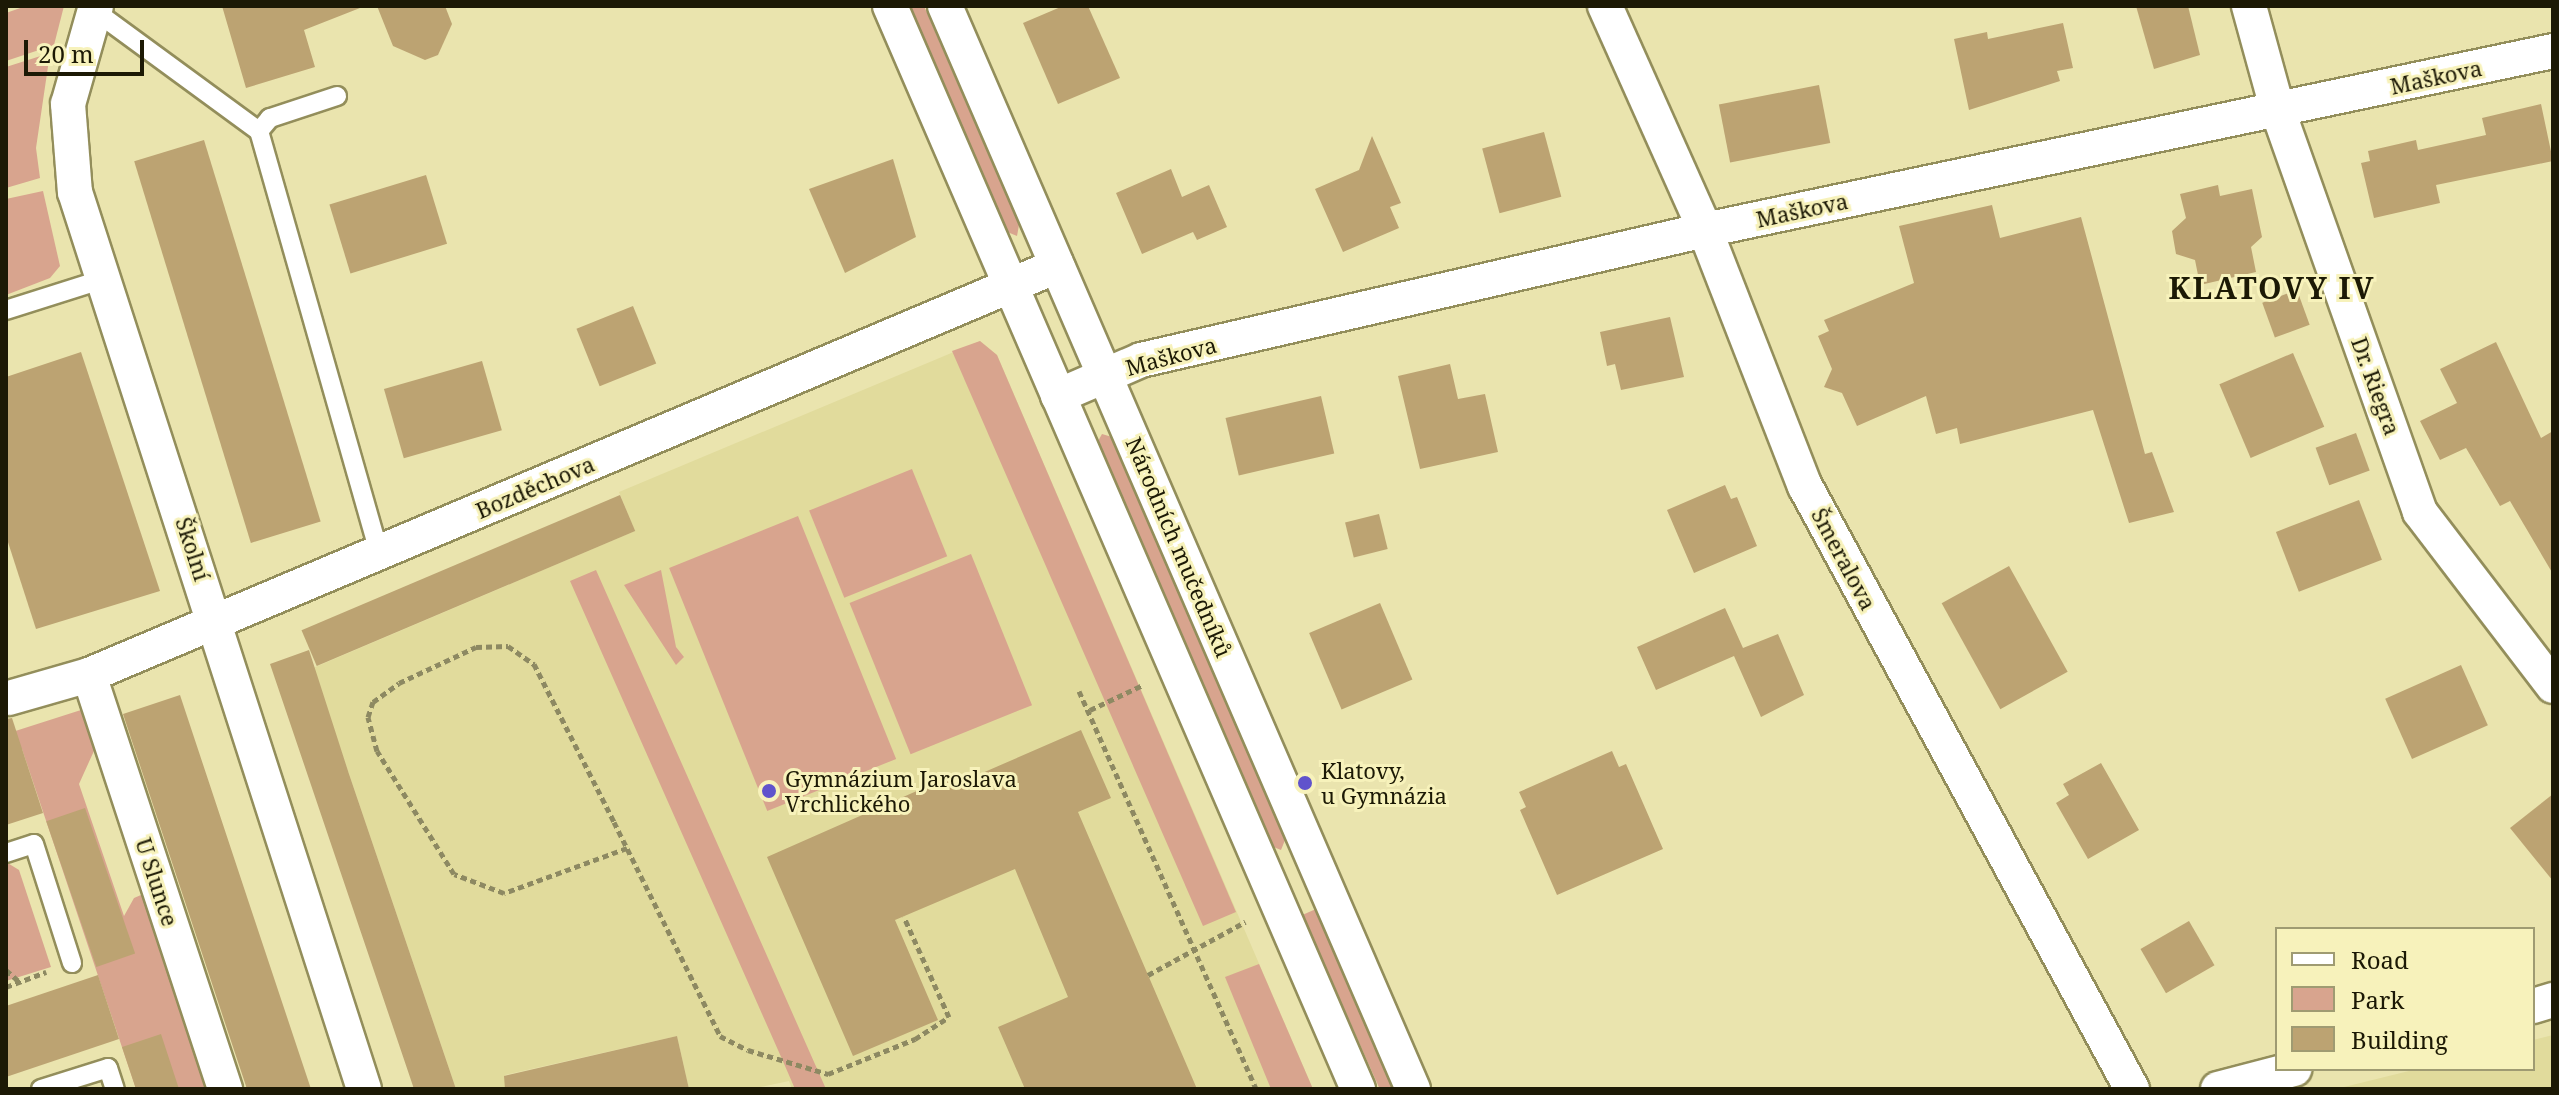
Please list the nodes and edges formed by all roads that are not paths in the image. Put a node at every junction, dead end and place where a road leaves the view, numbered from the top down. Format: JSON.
{"nodes":[{"id":1,"x":890,"y":6,"type":"edge"},
{"id":2,"x":945,"y":6,"type":"edge"},
{"id":3,"x":1605,"y":6,"type":"edge"},
{"id":4,"x":2249,"y":6,"type":"edge"},
{"id":5,"x":95,"y":9,"type":"edge"},
{"id":6,"x":2553,"y":51,"type":"edge"},
{"id":7,"x":337,"y":96,"type":"dead end"},
{"id":8,"x":2278,"y":111,"type":"junction"},
{"id":9,"x":259,"y":131,"type":"junction"},
{"id":10,"x":1705,"y":230,"type":"junction"},
{"id":11,"x":1057,"y":266,"type":"junction"},
{"id":12,"x":104,"y":279,"type":"junction"},
{"id":13,"x":1011,"y":286,"type":"junction"},
{"id":14,"x":6,"y":310,"type":"edge"},
{"id":15,"x":1105,"y":376,"type":"junction"},
{"id":16,"x":1058,"y":396,"type":"junction"},
{"id":17,"x":379,"y":552,"type":"junction"},
{"id":18,"x":216,"y":621,"type":"junction"},
{"id":19,"x":89,"y":675,"type":"junction"},
{"id":20,"x":2553,"y":686,"type":"edge"},
{"id":21,"x":8,"y":698,"type":"edge"},
{"id":22,"x":6,"y":853,"type":"edge"},
{"id":23,"x":1314,"y":860,"type":"junction"},
{"id":24,"x":1268,"y":880,"type":"junction"},
{"id":25,"x":72,"y":963,"type":"road end"},
{"id":26,"x":2286,"y":1071,"type":"edge"},
{"id":27,"x":41,"y":1089,"type":"edge"},
{"id":28,"x":115,"y":1089,"type":"edge"},
{"id":29,"x":225,"y":1089,"type":"edge"},
{"id":30,"x":364,"y":1089,"type":"edge"},
{"id":31,"x":1358,"y":1089,"type":"edge"},
{"id":32,"x":1413,"y":1089,"type":"edge"},
{"id":33,"x":2132,"y":1089,"type":"edge"},
{"id":34,"x":2218,"y":1089,"type":"edge"}],
"edges":[{"from":1,"to":13,"type":"street"},
{"from":2,"to":11,"type":"street","name":"Národních mučedníků"},
{"from":3,"to":10,"type":"street","name":"Šmeralova"},
{"from":4,"to":8,"type":"street","name":"Dr. Riegra"},
{"from":5,"to":9,"type":"lane"},
{"from":5,"to":12,"type":"street","name":"Školní"},
{"from":6,"to":8,"type":"street","name":"Maškova"},
{"from":7,"to":9,"type":"lane"},
{"from":8,"to":10,"type":"street","name":"Maškova"},
{"from":8,"to":20,"type":"street","name":"Dr. Riegra"},
{"from":9,"to":17,"type":"lane"},
{"from":10,"to":15,"type":"street","name":"Maškova"},
{"from":10,"to":33,"type":"street","name":"Šmeralova"},
{"from":11,"to":13,"type":"street","name":"Bozděchova"},
{"from":11,"to":15,"type":"street","name":"Národních mučedníků"},
{"from":12,"to":14,"type":"lane"},
{"from":12,"to":18,"type":"street","name":"Školní"},
{"from":13,"to":16,"type":"street"},
{"from":13,"to":17,"type":"street","name":"Bozděchova"},
{"from":15,"to":16,"type":"street","name":"Maškova"},
{"from":15,"to":23,"type":"street","name":"Národních mučedníků"},
{"from":16,"to":24,"type":"street"},
{"from":17,"to":18,"type":"street","name":"Bozděchova"},
{"from":18,"to":19,"type":"street","name":"Bozděchova"},
{"from":18,"to":30,"type":"street","name":"Školní"},
{"from":19,"to":21,"type":"street","name":"Bozděchova"},
{"from":19,"to":29,"type":"street","name":"U Slunce"},
{"from":22,"to":25,"type":"lane"},
{"from":23,"to":24,"type":"street"},
{"from":23,"to":32,"type":"street","name":"Národních mučedníků"},
{"from":24,"to":31,"type":"street"},
{"from":26,"to":34,"type":"street"},
{"from":27,"to":28,"type":"lane"}]}
